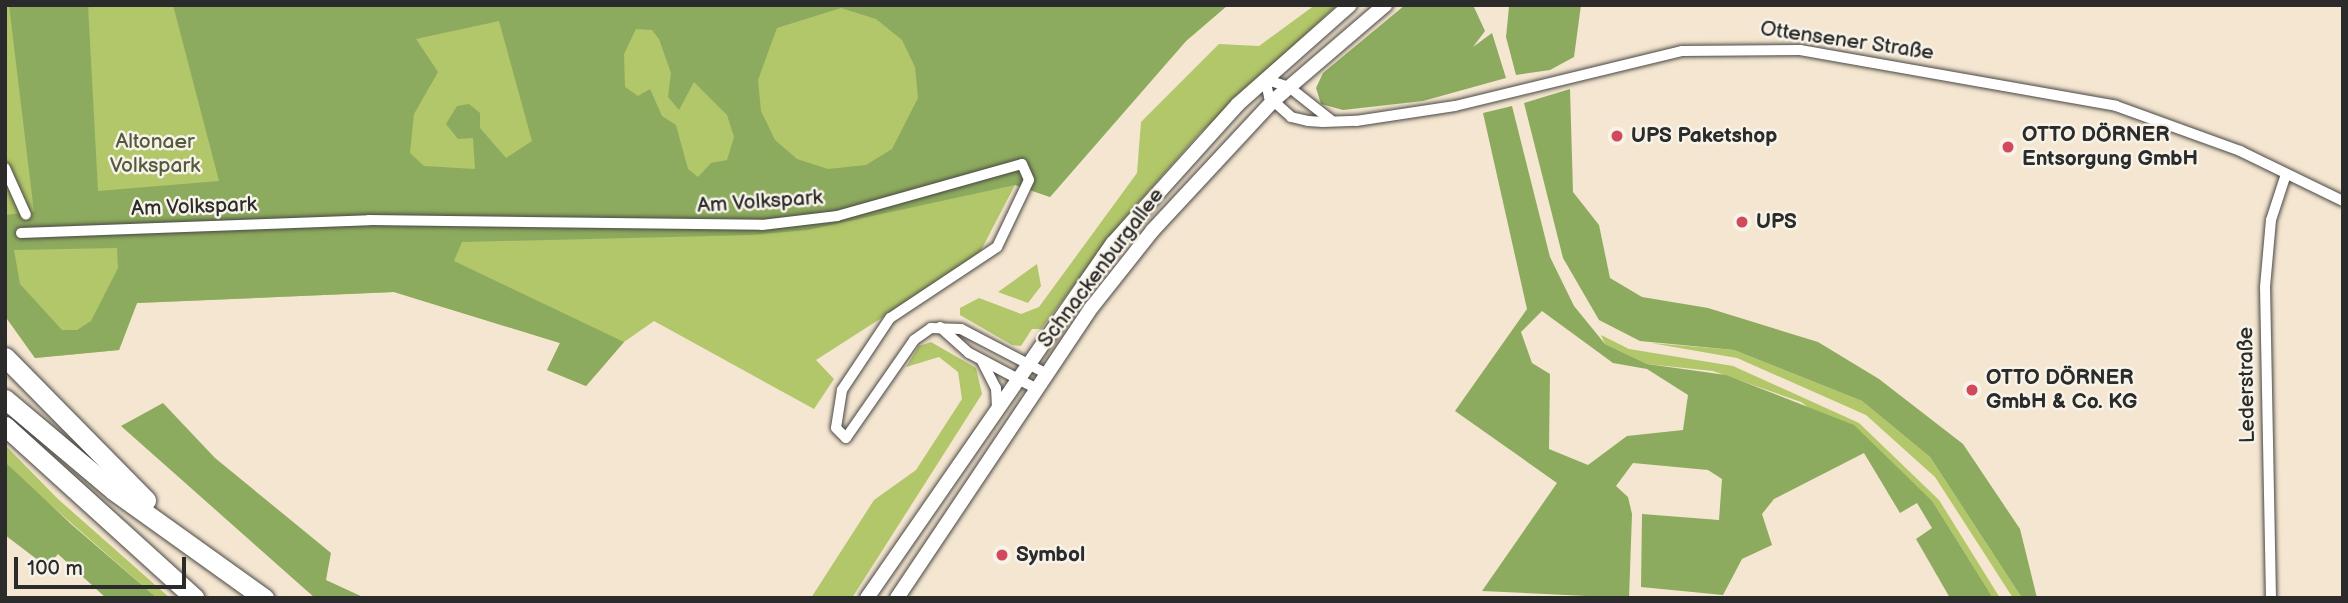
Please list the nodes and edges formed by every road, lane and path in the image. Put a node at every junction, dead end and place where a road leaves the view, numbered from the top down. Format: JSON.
{"nodes":[{"id":1,"x":1350,"y":5,"type":"edge"},
{"id":2,"x":1385,"y":5,"type":"edge"},
{"id":3,"x":1265,"y":79,"type":"junction"},
{"id":4,"x":1289,"y":87,"type":"junction"},
{"id":5,"x":1273,"y":102,"type":"junction"},
{"id":6,"x":1332,"y":121,"type":"junction"},
{"id":7,"x":5,"y":168,"type":"edge"},
{"id":8,"x":2286,"y":174,"type":"junction"},
{"id":9,"x":2343,"y":201,"type":"edge"},
{"id":10,"x":26,"y":215,"type":"dead end"},
{"id":11,"x":22,"y":233,"type":"dead end"},
{"id":12,"x":940,"y":327,"type":"junction"},
{"id":13,"x":5,"y":357,"type":"edge"},
{"id":14,"x":982,"y":361,"type":"junction"},
{"id":15,"x":1027,"y":363,"type":"junction"},
{"id":16,"x":1047,"y":374,"type":"junction"},
{"id":17,"x":1018,"y":376,"type":"junction"},
{"id":18,"x":1037,"y":389,"type":"junction"},
{"id":19,"x":5,"y":399,"type":"edge"},
{"id":20,"x":997,"y":407,"type":"junction"},
{"id":21,"x":5,"y":426,"type":"edge"},
{"id":22,"x":237,"y":579,"type":"junction"},
{"id":23,"x":195,"y":598,"type":"edge"},
{"id":24,"x":264,"y":598,"type":"edge"},
{"id":25,"x":867,"y":598,"type":"edge"},
{"id":26,"x":897,"y":598,"type":"edge"},
{"id":27,"x":2271,"y":598,"type":"edge"}],
"edges":[{"from":1,"to":3,"type":"main road","name":"Schnackenburgallee"},
{"from":2,"to":4,"type":"main road","name":"Schnackenburgallee"},
{"from":3,"to":4,"type":"street"},
{"from":3,"to":5,"type":"street"},
{"from":3,"to":15,"type":"main road","name":"Schnackenburgallee"},
{"from":4,"to":5,"type":"main road","name":"Schnackenburgallee"},
{"from":4,"to":6,"type":"street"},
{"from":5,"to":6,"type":"street","name":"Ottensener Straße"},
{"from":5,"to":16,"type":"main road","name":"Schnackenburgallee"},
{"from":6,"to":8,"type":"street","name":"Ottensener Straße"},
{"from":7,"to":10,"type":"street"},
{"from":8,"to":9,"type":"street","name":"Ottensener Straße"},
{"from":8,"to":27,"type":"street","name":"Lederstraße"},
{"from":11,"to":12,"type":"street","name":"Am Volkspark"},
{"from":12,"to":14,"type":"street"},
{"from":12,"to":15,"type":"street"},
{"from":13,"to":22,"type":"highway"},
{"from":14,"to":17,"type":"street"},
{"from":14,"to":20,"type":"street"},
{"from":15,"to":16,"type":"street"},
{"from":15,"to":17,"type":"main road","name":"Schnackenburgallee"},
{"from":16,"to":18,"type":"main road","name":"Schnackenburgallee"},
{"from":17,"to":18,"type":"street"},
{"from":17,"to":20,"type":"main road","name":"Schnackenburgallee"},
{"from":18,"to":26,"type":"main road","name":"Schnackenburgallee"},
{"from":19,"to":22,"type":"highway"},
{"from":20,"to":25,"type":"main road","name":"Schnackenburgallee"},
{"from":21,"to":23,"type":"highway"},
{"from":22,"to":24,"type":"highway"}]}
